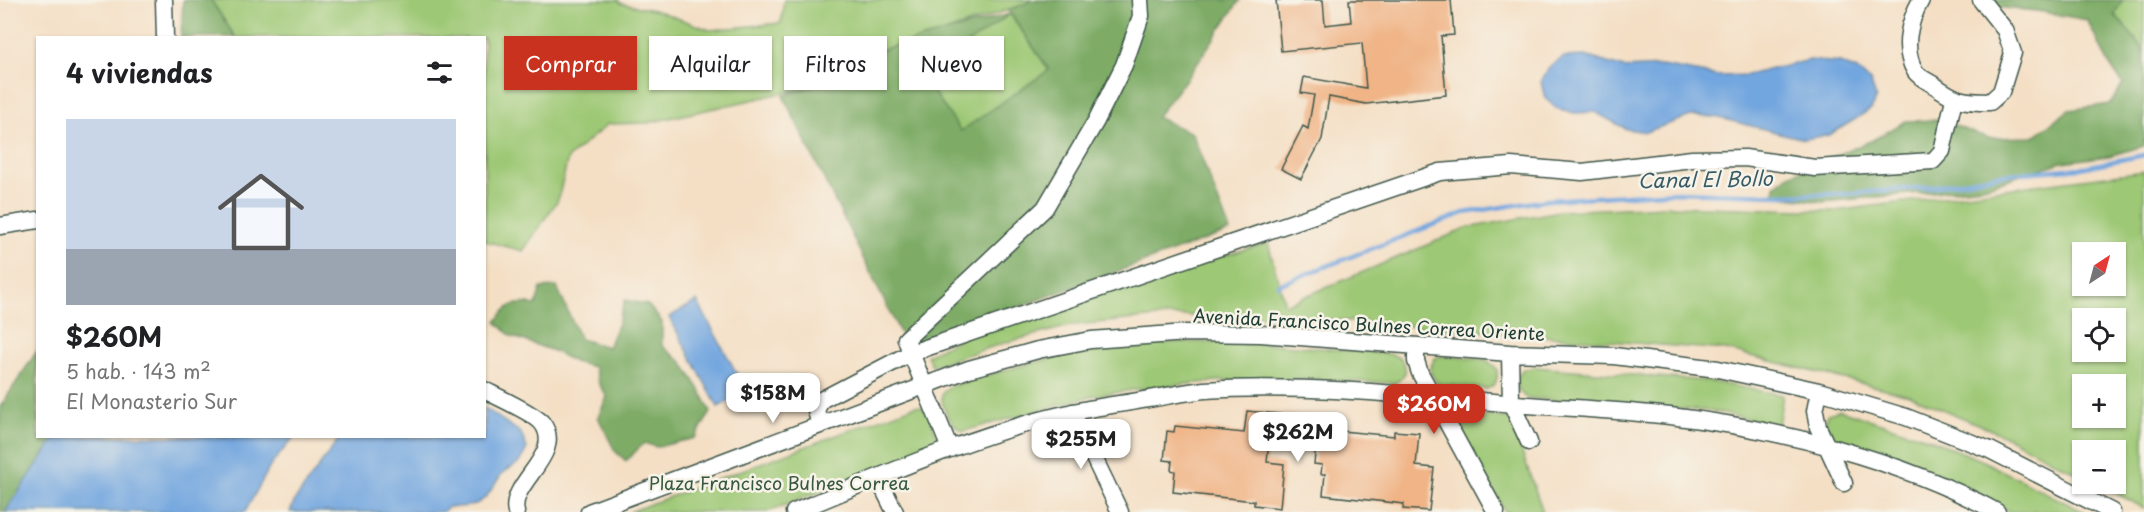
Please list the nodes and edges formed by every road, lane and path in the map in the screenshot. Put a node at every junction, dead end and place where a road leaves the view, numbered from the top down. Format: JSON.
{"nodes":[{"id":1,"x":164,"y":0,"type":"edge"},
{"id":2,"x":1140,"y":0,"type":"edge"},
{"id":3,"x":1922,"y":0,"type":"edge"},
{"id":4,"x":1982,"y":0,"type":"edge"},
{"id":5,"x":165,"y":36,"type":"edge"},
{"id":6,"x":1954,"y":99,"type":"junction"},
{"id":7,"x":36,"y":220,"type":"edge"},
{"id":8,"x":0,"y":226,"type":"edge"},
{"id":9,"x":1416,"y":346,"type":"junction"},
{"id":10,"x":911,"y":352,"type":"junction"},
{"id":11,"x":1510,"y":353,"type":"junction"},
{"id":12,"x":925,"y":386,"type":"junction"},
{"id":13,"x":486,"y":391,"type":"edge"},
{"id":14,"x":1819,"y":391,"type":"junction"},
{"id":15,"x":1432,"y":397,"type":"junction"},
{"id":16,"x":1511,"y":404,"type":"junction"},
{"id":17,"x":1072,"y":412,"type":"junction"},
{"id":18,"x":820,"y":425,"type":"junction"},
{"id":19,"x":1529,"y":442,"type":"dead end"},
{"id":20,"x":1827,"y":447,"type":"junction"},
{"id":21,"x":950,"y":449,"type":"junction"},
{"id":22,"x":878,"y":478,"type":"junction"},
{"id":23,"x":1845,"y":483,"type":"dead end"},
{"id":24,"x":516,"y":512,"type":"edge"},
{"id":25,"x":589,"y":512,"type":"edge"},
{"id":26,"x":794,"y":512,"type":"edge"},
{"id":27,"x":895,"y":512,"type":"edge"},
{"id":28,"x":1120,"y":512,"type":"edge"},
{"id":29,"x":1496,"y":512,"type":"edge"},
{"id":30,"x":1997,"y":512,"type":"edge"},
{"id":31,"x":2112,"y":512,"type":"edge"}],
"edges":[{"from":1,"to":5,"type":"street"},
{"from":2,"to":10,"type":"street"},
{"from":3,"to":6,"type":"street"},
{"from":4,"to":6,"type":"street"},
{"from":6,"to":10,"type":"street"},
{"from":7,"to":8,"type":"street"},
{"from":9,"to":11,"type":"street","name":"Avenida Francisco Bulnes Correa Oriente"},
{"from":9,"to":12,"type":"street","name":"Avenida Francisco Bulnes Correa Oriente"},
{"from":9,"to":15,"type":"street"},
{"from":10,"to":12,"type":"street"},
{"from":10,"to":18,"type":"street"},
{"from":11,"to":14,"type":"street","name":"Avenida Francisco Bulnes Correa Oriente"},
{"from":11,"to":16,"type":"street"},
{"from":12,"to":18,"type":"street","name":"Avenida Francisco Bulnes Correa Oriente"},
{"from":12,"to":21,"type":"street"},
{"from":13,"to":24,"type":"street"},
{"from":14,"to":20,"type":"street"},
{"from":14,"to":31,"type":"street","name":"Avenida Francisco Bulnes Correa Oriente"},
{"from":15,"to":16,"type":"street"},
{"from":15,"to":17,"type":"street"},
{"from":15,"to":29,"type":"street"},
{"from":16,"to":19,"type":"street"},
{"from":16,"to":20,"type":"street"},
{"from":17,"to":21,"type":"street"},
{"from":17,"to":28,"type":"street"},
{"from":18,"to":25,"type":"street","name":"Avenida Francisco Bulnes Correa Oriente"},
{"from":20,"to":23,"type":"street"},
{"from":20,"to":30,"type":"street"},
{"from":21,"to":22,"type":"street"},
{"from":22,"to":26,"type":"street"},
{"from":22,"to":27,"type":"street"}]}
